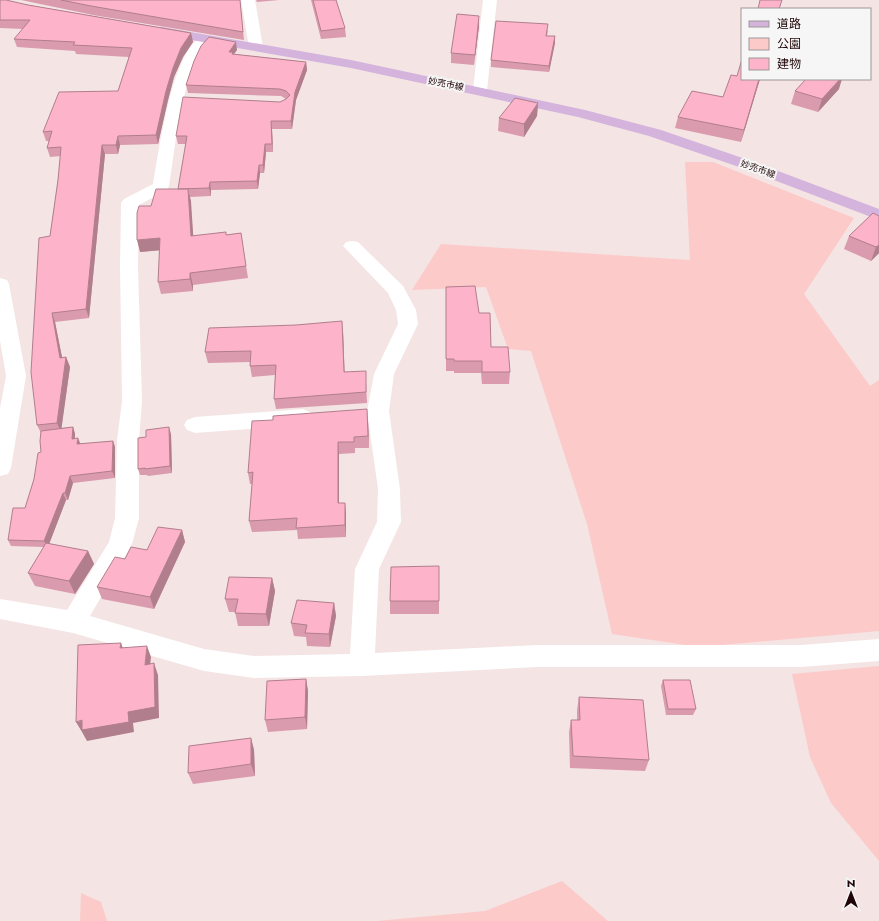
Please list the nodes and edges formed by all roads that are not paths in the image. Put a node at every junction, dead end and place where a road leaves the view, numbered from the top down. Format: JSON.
{"nodes":[{"id":1,"x":248,"y":0,"type":"edge"},
{"id":2,"x":490,"y":0,"type":"edge"},
{"id":3,"x":146,"y":29,"type":"edge"},
{"id":4,"x":206,"y":39,"type":"junction"},
{"id":5,"x":256,"y":47,"type":"junction"},
{"id":6,"x":480,"y":90,"type":"junction"},
{"id":7,"x":879,"y":215,"type":"edge"},
{"id":8,"x":352,"y":246,"type":"dead end"},
{"id":9,"x":0,"y":284,"type":"edge"},
{"id":10,"x":378,"y":411,"type":"junction"},
{"id":11,"x":355,"y":412,"type":"edge"},
{"id":12,"x":325,"y":415,"type":"edge"},
{"id":13,"x":195,"y":425,"type":"dead end"},
{"id":14,"x":0,"y":468,"type":"edge"},
{"id":15,"x":0,"y":609,"type":"edge"},
{"id":16,"x":73,"y":622,"type":"junction"},
{"id":17,"x":879,"y":650,"type":"edge"},
{"id":18,"x":362,"y":665,"type":"junction"}],
"edges":[{"from":1,"to":5,"type":"street"},
{"from":2,"to":6,"type":"street"},
{"from":3,"to":4,"type":"main road","name":"妙売市線"},
{"from":4,"to":5,"type":"main road","name":"妙売市線"},
{"from":4,"to":16,"type":"street"},
{"from":5,"to":6,"type":"main road","name":"妙売市線"},
{"from":6,"to":7,"type":"main road","name":"妙売市線"},
{"from":8,"to":10,"type":"street"},
{"from":9,"to":14,"type":"street"},
{"from":10,"to":11,"type":"street"},
{"from":10,"to":18,"type":"street"},
{"from":12,"to":13,"type":"street"},
{"from":15,"to":16,"type":"street"},
{"from":16,"to":18,"type":"street"},
{"from":17,"to":18,"type":"street"}]}
